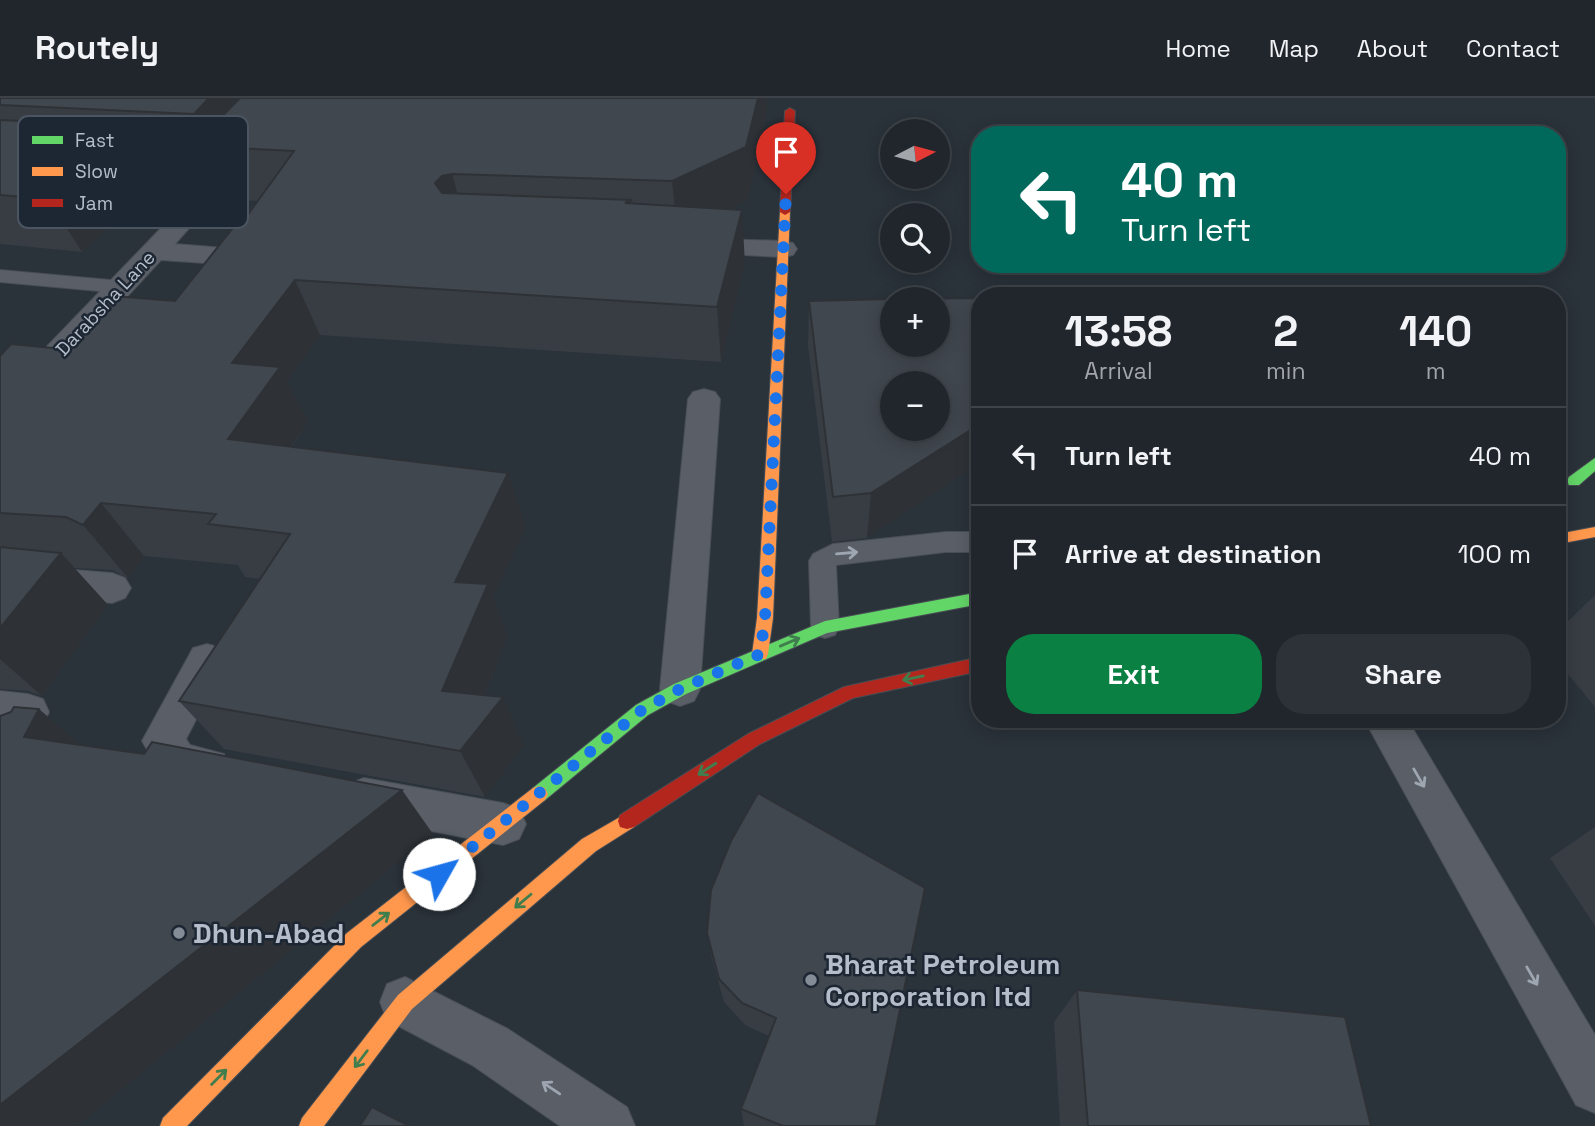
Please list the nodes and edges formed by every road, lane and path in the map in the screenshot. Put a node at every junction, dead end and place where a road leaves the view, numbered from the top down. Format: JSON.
{"nodes":[{"id":1,"x":294,"y":98,"type":"edge"},
{"id":2,"x":790,"y":111,"type":"dead end"},
{"id":3,"x":248,"y":142,"type":"edge"},
{"id":4,"x":171,"y":228,"type":"edge"},
{"id":5,"x":659,"y":245,"type":"edge"},
{"id":6,"x":783,"y":249,"type":"junction"},
{"id":7,"x":153,"y":251,"type":"junction"},
{"id":8,"x":262,"y":259,"type":"edge"},
{"id":9,"x":0,"y":276,"type":"edge"},
{"id":10,"x":121,"y":286,"type":"junction"},
{"id":11,"x":704,"y":399,"type":"dead end"},
{"id":12,"x":0,"y":414,"type":"edge"},
{"id":13,"x":1595,"y":463,"type":"edge"},
{"id":14,"x":1595,"y":477,"type":"edge"},
{"id":15,"x":1574,"y":481,"type":"junction"},
{"id":16,"x":1566,"y":483,"type":"edge"},
{"id":17,"x":1595,"y":532,"type":"edge"},
{"id":18,"x":1566,"y":537,"type":"edge"},
{"id":19,"x":971,"y":541,"type":"edge"},
{"id":20,"x":0,"y":578,"type":"edge"},
{"id":21,"x":112,"y":588,"type":"dead end"},
{"id":22,"x":971,"y":600,"type":"edge"},
{"id":23,"x":825,"y":627,"type":"junction"},
{"id":24,"x":760,"y":654,"type":"junction"},
{"id":25,"x":208,"y":658,"type":"edge"},
{"id":26,"x":971,"y":666,"type":"edge"},
{"id":27,"x":680,"y":689,"type":"junction"},
{"id":28,"x":1390,"y":728,"type":"edge"},
{"id":29,"x":245,"y":775,"type":"edge"},
{"id":30,"x":327,"y":791,"type":"edge"},
{"id":31,"x":503,"y":824,"type":"junction"},
{"id":32,"x":405,"y":1002,"type":"junction"},
{"id":33,"x":1595,"y":1086,"type":"edge"},
{"id":34,"x":171,"y":1126,"type":"edge"},
{"id":35,"x":310,"y":1126,"type":"edge"},
{"id":36,"x":608,"y":1126,"type":"edge"}],
"edges":[{"from":1,"to":3,"type":"street","name":"Darabsha Lane"},
{"from":2,"to":6,"type":"main road"},
{"from":4,"to":7,"type":"street","name":"Darabsha Lane"},
{"from":5,"to":6,"type":"street"},
{"from":6,"to":24,"type":"main road"},
{"from":7,"to":8,"type":"street"},
{"from":7,"to":10,"type":"street","name":"Darabsha Lane"},
{"from":9,"to":10,"type":"lane"},
{"from":10,"to":12,"type":"street","name":"Darabsha Lane"},
{"from":11,"to":27,"type":"street"},
{"from":13,"to":15,"type":"main road"},
{"from":14,"to":15,"type":"main road"},
{"from":15,"to":16,"type":"main road"},
{"from":17,"to":18,"type":"main road"},
{"from":23,"to":19,"type":"lane","one_way":true},
{"from":20,"to":21,"type":"street"},
{"from":22,"to":23,"type":"main road"},
{"from":24,"to":23,"type":"main road","one_way":true},
{"from":24,"to":27,"type":"main road"},
{"from":25,"to":29,"type":"street"},
{"from":26,"to":32,"type":"main road","one_way":true},
{"from":27,"to":31,"type":"main road"},
{"from":28,"to":33,"type":"street","one_way":true},
{"from":30,"to":31,"type":"street"},
{"from":34,"to":31,"type":"main road","one_way":true},
{"from":32,"to":35,"type":"main road","one_way":true},
{"from":36,"to":32,"type":"street","one_way":true}]}
